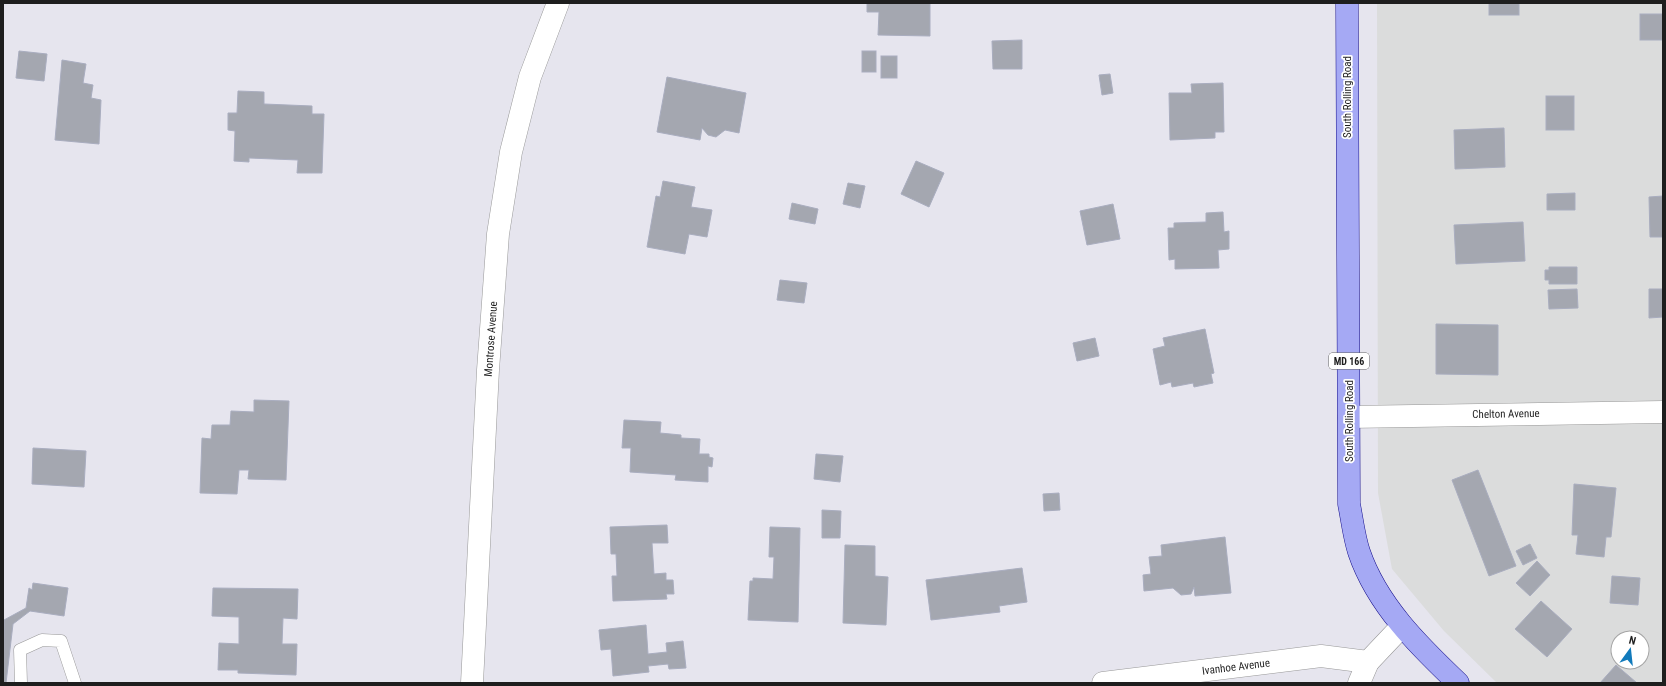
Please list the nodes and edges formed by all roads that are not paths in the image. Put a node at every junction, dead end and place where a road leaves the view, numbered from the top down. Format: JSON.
{"nodes":[{"id":1,"x":558,"y":3,"type":"edge"},
{"id":2,"x":1347,"y":3,"type":"edge"},
{"id":3,"x":1663,"y":412,"type":"edge"},
{"id":4,"x":1349,"y":417,"type":"junction"},
{"id":5,"x":1402,"y":626,"type":"junction"},
{"id":6,"x":1368,"y":662,"type":"junction"},
{"id":7,"x":21,"y":683,"type":"edge"},
{"id":8,"x":75,"y":683,"type":"edge"},
{"id":9,"x":472,"y":683,"type":"edge"},
{"id":10,"x":1103,"y":683,"type":"edge"},
{"id":11,"x":1359,"y":683,"type":"edge"},
{"id":12,"x":1458,"y":683,"type":"edge"}],
"edges":[{"from":1,"to":9,"type":"street","name":"Montrose Avenue"},
{"from":2,"to":4,"type":"main road","name":"South Rolling Road","number":"MD 166"},
{"from":3,"to":4,"type":"street","name":"Chelton Avenue"},
{"from":4,"to":5,"type":"main road","name":"South Rolling Road","number":"MD 166"},
{"from":5,"to":6,"type":"street"},
{"from":5,"to":12,"type":"main road","name":"South Rolling Road","number":"MD 166"},
{"from":6,"to":10,"type":"street","name":"Ivanhoe Avenue"},
{"from":6,"to":11,"type":"street"},
{"from":7,"to":8,"type":"lane"}]}
